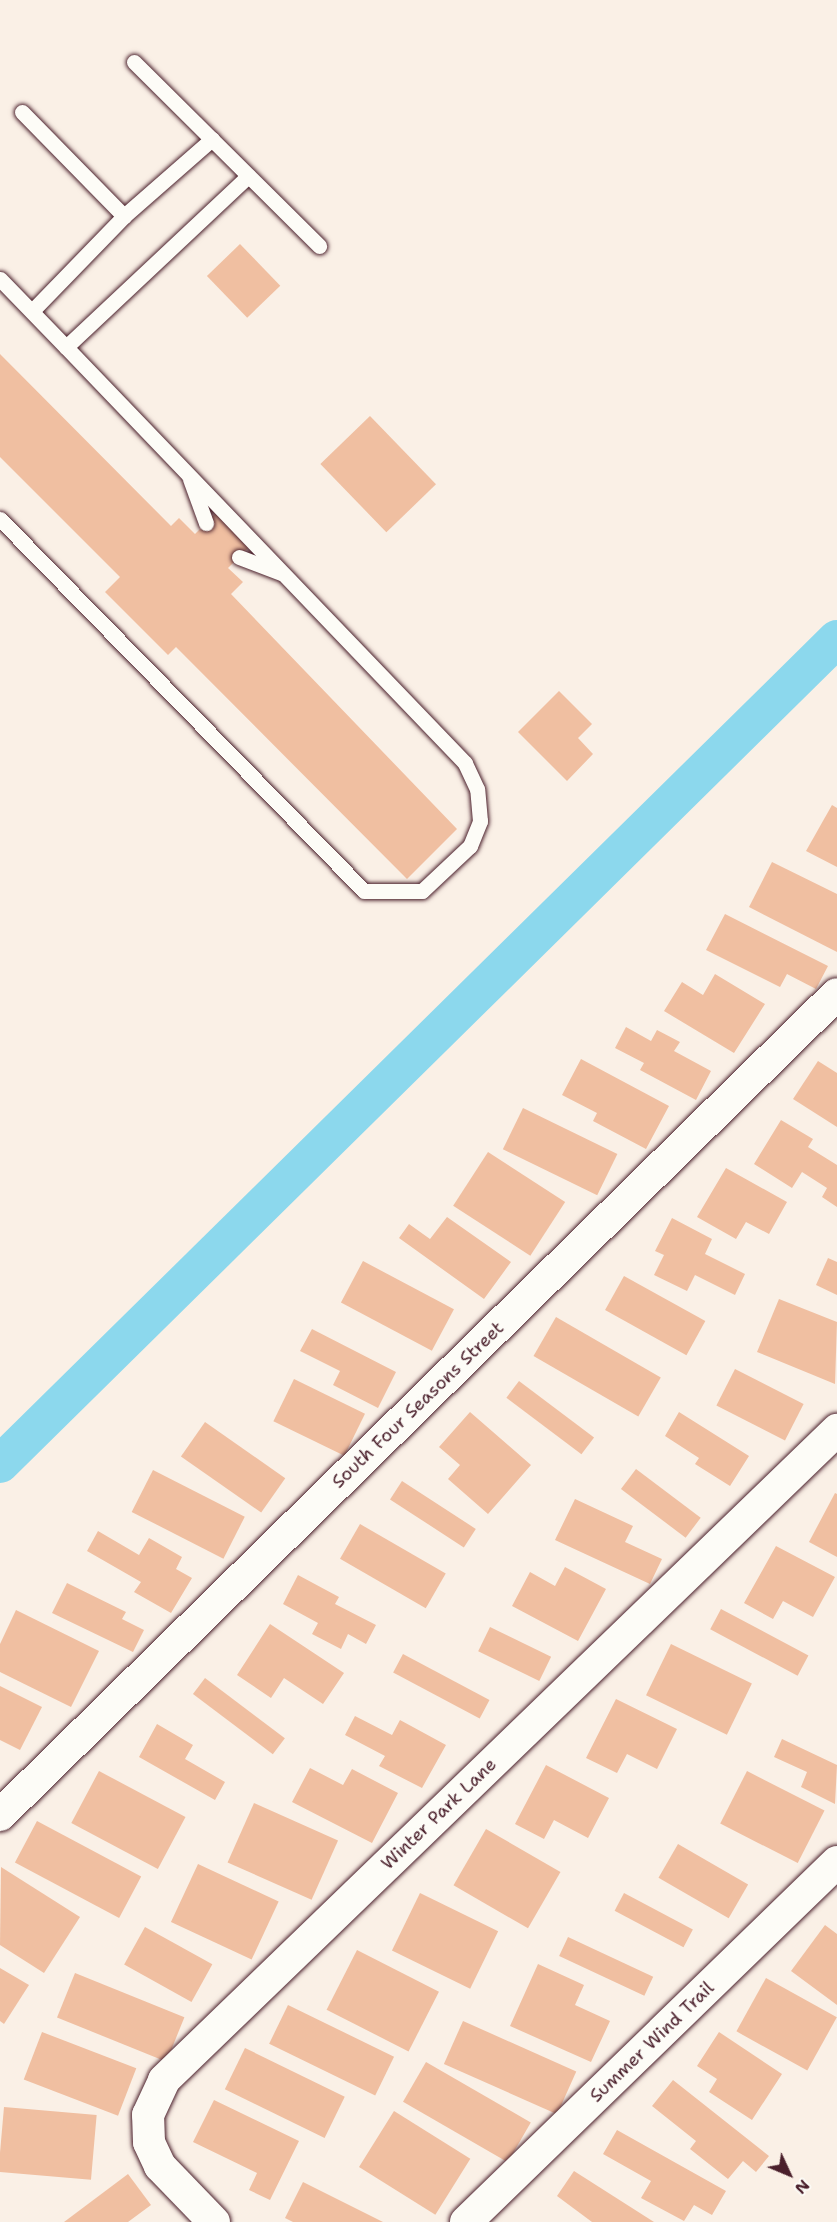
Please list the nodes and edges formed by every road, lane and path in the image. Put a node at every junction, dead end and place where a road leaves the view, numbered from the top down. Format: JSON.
{"nodes":[{"id":1,"x":134,"y":62,"type":"dead end"},
{"id":2,"x":22,"y":112,"type":"dead end"},
{"id":3,"x":212,"y":139,"type":"junction"},
{"id":4,"x":248,"y":176,"type":"junction"},
{"id":5,"x":124,"y":216,"type":"junction"},
{"id":6,"x":320,"y":246,"type":"dead end"},
{"id":7,"x":0,"y":279,"type":"edge"},
{"id":8,"x":32,"y":311,"type":"junction"},
{"id":9,"x":66,"y":347,"type":"junction"},
{"id":10,"x":188,"y":474,"type":"junction"},
{"id":11,"x":0,"y":519,"type":"edge"},
{"id":12,"x":206,"y":523,"type":"dead end"},
{"id":13,"x":239,"y":557,"type":"dead end"},
{"id":14,"x":285,"y":575,"type":"junction"},
{"id":15,"x":837,"y":994,"type":"edge"},
{"id":16,"x":837,"y":1430,"type":"edge"},
{"id":17,"x":0,"y":1815,"type":"edge"},
{"id":18,"x":837,"y":1862,"type":"edge"},
{"id":19,"x":214,"y":2222,"type":"edge"},
{"id":20,"x":466,"y":2222,"type":"edge"}],
"edges":[{"from":1,"to":3,"type":"lane"},
{"from":2,"to":5,"type":"lane"},
{"from":3,"to":4,"type":"lane"},
{"from":3,"to":5,"type":"lane"},
{"from":4,"to":6,"type":"lane"},
{"from":4,"to":9,"type":"lane"},
{"from":5,"to":8,"type":"lane"},
{"from":7,"to":8,"type":"lane"},
{"from":8,"to":9,"type":"lane"},
{"from":9,"to":10,"type":"lane"},
{"from":10,"to":12,"type":"lane"},
{"from":10,"to":14,"type":"lane"},
{"from":11,"to":14,"type":"lane"},
{"from":13,"to":14,"type":"lane"},
{"from":15,"to":17,"type":"street","name":"South Four Seasons Street"},
{"from":16,"to":19,"type":"street","name":"Winter Park Lane"},
{"from":18,"to":20,"type":"street","name":"Summer Wind Trail"}]}
